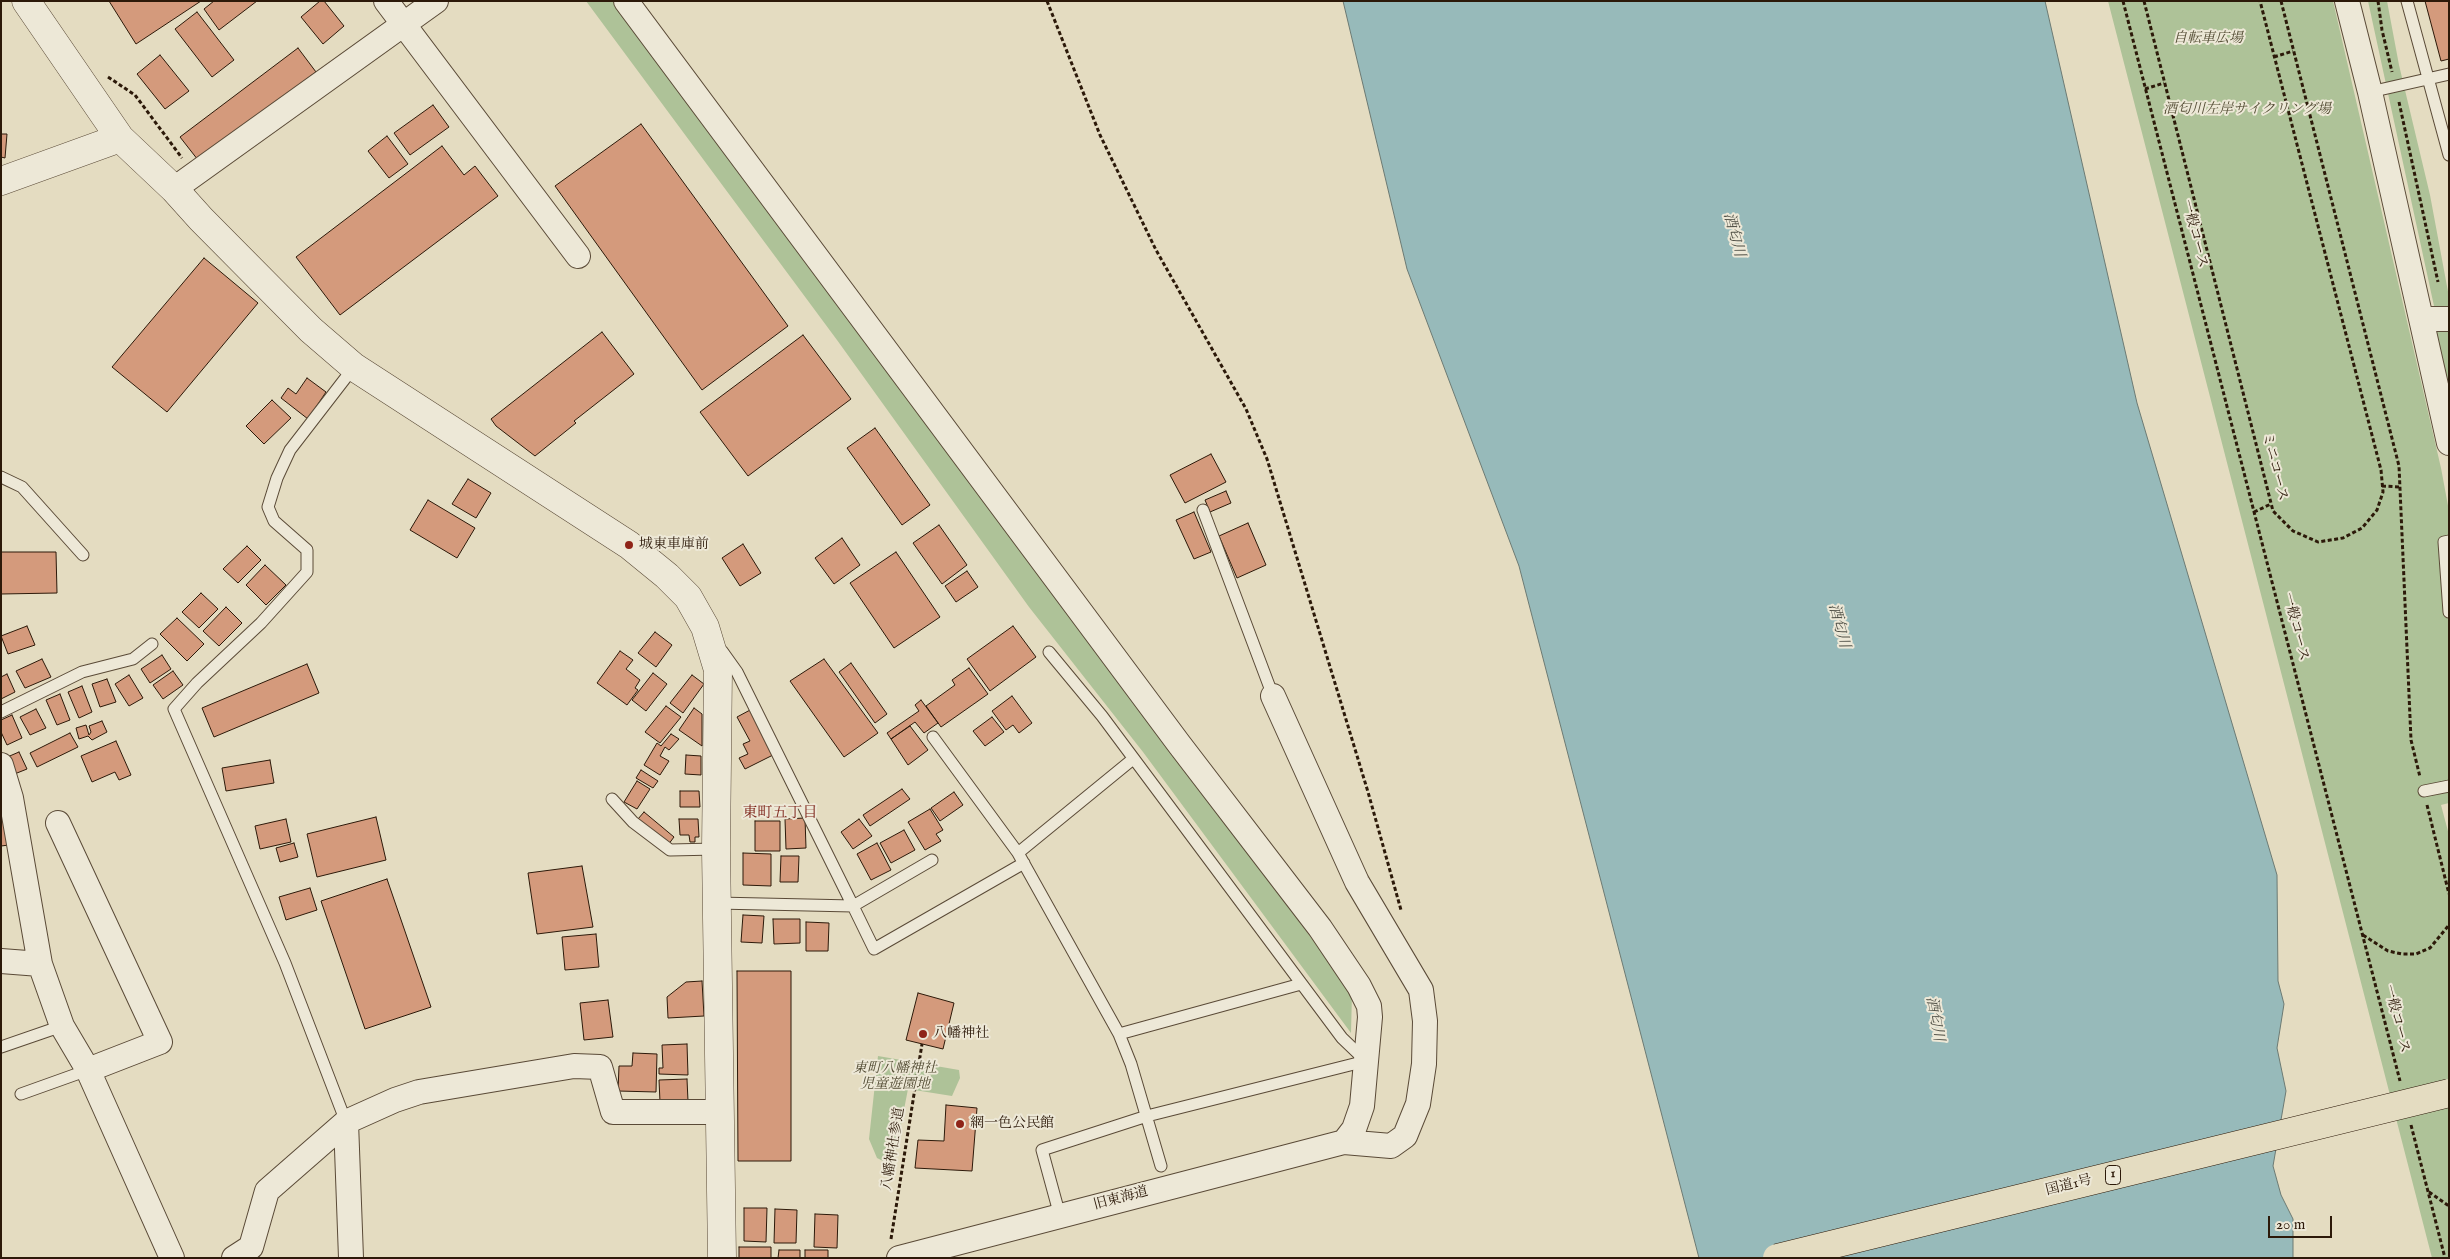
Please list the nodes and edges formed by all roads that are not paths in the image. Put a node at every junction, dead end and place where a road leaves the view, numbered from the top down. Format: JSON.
{"nodes":[{"id":1,"x":26,"y":1,"type":"edge"},
{"id":2,"x":386,"y":1,"type":"edge"},
{"id":3,"x":436,"y":1,"type":"edge"},
{"id":4,"x":626,"y":1,"type":"edge"},
{"id":5,"x":2348,"y":1,"type":"edge"},
{"id":6,"x":2407,"y":1,"type":"edge"},
{"id":7,"x":404,"y":25,"type":"junction"},
{"id":8,"x":2449,"y":74,"type":"edge"},
{"id":9,"x":2428,"y":80,"type":"junction"},
{"id":10,"x":2370,"y":92,"type":"junction"},
{"id":11,"x":120,"y":138,"type":"junction"},
{"id":12,"x":2449,"y":155,"type":"edge"},
{"id":13,"x":1,"y":181,"type":"edge"},
{"id":14,"x":185,"y":183,"type":"junction"},
{"id":15,"x":578,"y":256,"type":"dead end"},
{"id":16,"x":2422,"y":319,"type":"junction"},
{"id":17,"x":2447,"y":319,"type":"edge"},
{"id":18,"x":354,"y":367,"type":"junction"},
{"id":19,"x":2449,"y":444,"type":"edge"},
{"id":20,"x":1,"y":476,"type":"edge"},
{"id":21,"x":1203,"y":510,"type":"dead end"},
{"id":22,"x":2449,"y":541,"type":"edge"},
{"id":23,"x":83,"y":555,"type":"dead end"},
{"id":24,"x":2449,"y":612,"type":"edge"},
{"id":25,"x":705,"y":627,"type":"junction"},
{"id":26,"x":152,"y":644,"type":"dead end"},
{"id":27,"x":1049,"y":652,"type":"dead end"},
{"id":28,"x":1273,"y":696,"type":"joint"},
{"id":29,"x":1,"y":712,"type":"edge"},
{"id":30,"x":933,"y":737,"type":"dead end"},
{"id":31,"x":1133,"y":758,"type":"junction"},
{"id":32,"x":1,"y":765,"type":"edge"},
{"id":33,"x":2449,"y":786,"type":"edge"},
{"id":34,"x":2424,"y":791,"type":"road end"},
{"id":35,"x":612,"y":799,"type":"dead end"},
{"id":36,"x":58,"y":823,"type":"dead end"},
{"id":37,"x":716,"y":849,"type":"junction"},
{"id":38,"x":1018,"y":852,"type":"junction"},
{"id":39,"x":932,"y":860,"type":"dead end"},
{"id":40,"x":1024,"y":863,"type":"junction"},
{"id":41,"x":717,"y":903,"type":"junction"},
{"id":42,"x":853,"y":906,"type":"junction"},
{"id":43,"x":1,"y":960,"type":"edge"},
{"id":44,"x":40,"y":964,"type":"junction"},
{"id":45,"x":1301,"y":984,"type":"junction"},
{"id":46,"x":62,"y":1026,"type":"junction"},
{"id":47,"x":1119,"y":1034,"type":"junction"},
{"id":48,"x":1,"y":1047,"type":"edge"},
{"id":49,"x":1366,"y":1061,"type":"junction"},
{"id":50,"x":88,"y":1070,"type":"junction"},
{"id":51,"x":2449,"y":1093,"type":"edge"},
{"id":52,"x":22,"y":1094,"type":"dead end"},
{"id":53,"x":719,"y":1112,"type":"junction"},
{"id":54,"x":1147,"y":1116,"type":"junction"},
{"id":55,"x":346,"y":1122,"type":"junction"},
{"id":56,"x":1344,"y":1142,"type":"junction"},
{"id":57,"x":1161,"y":1166,"type":"dead end"},
{"id":58,"x":1060,"y":1216,"type":"junction"},
{"id":59,"x":952,"y":1251,"type":"edge"},
{"id":60,"x":894,"y":1253,"type":"edge"},
{"id":61,"x":172,"y":1258,"type":"edge"},
{"id":62,"x":234,"y":1258,"type":"edge"},
{"id":63,"x":351,"y":1258,"type":"edge"},
{"id":64,"x":722,"y":1258,"type":"edge"},
{"id":65,"x":1778,"y":1258,"type":"edge"}],
"edges":[{"from":1,"to":11,"type":"street"},
{"from":2,"to":7,"type":"street"},
{"from":3,"to":7,"type":"street"},
{"from":4,"to":49,"type":"street"},
{"from":5,"to":10,"type":"street"},
{"from":6,"to":9,"type":"lane"},
{"from":7,"to":14,"type":"street"},
{"from":7,"to":15,"type":"street"},
{"from":8,"to":9,"type":"lane"},
{"from":9,"to":10,"type":"lane"},
{"from":9,"to":12,"type":"lane"},
{"from":10,"to":16,"type":"street"},
{"from":11,"to":13,"type":"street"},
{"from":11,"to":14,"type":"street"},
{"from":14,"to":18,"type":"street"},
{"from":16,"to":17,"type":"street"},
{"from":16,"to":19,"type":"street"},
{"from":18,"to":25,"type":"street"},
{"from":18,"to":55,"type":"lane"},
{"from":20,"to":23,"type":"lane"},
{"from":21,"to":28,"type":"lane"},
{"from":22,"to":24,"type":"lane"},
{"from":25,"to":37,"type":"street"},
{"from":25,"to":42,"type":"lane"},
{"from":26,"to":29,"type":"lane"},
{"from":27,"to":31,"type":"lane"},
{"from":28,"to":56,"type":"street","name":"旧東海道"},
{"from":30,"to":38,"type":"lane"},
{"from":31,"to":38,"type":"lane"},
{"from":31,"to":45,"type":"lane"},
{"from":32,"to":44,"type":"street"},
{"from":33,"to":34,"type":"lane"},
{"from":35,"to":37,"type":"lane"},
{"from":36,"to":50,"type":"street"},
{"from":37,"to":41,"type":"street"},
{"from":38,"to":40,"type":"lane"},
{"from":39,"to":42,"type":"lane"},
{"from":40,"to":42,"type":"lane"},
{"from":40,"to":47,"type":"lane"},
{"from":41,"to":42,"type":"lane"},
{"from":41,"to":53,"type":"street"},
{"from":43,"to":44,"type":"street"},
{"from":44,"to":46,"type":"street"},
{"from":45,"to":47,"type":"lane"},
{"from":45,"to":49,"type":"lane"},
{"from":46,"to":48,"type":"lane"},
{"from":46,"to":50,"type":"street"},
{"from":47,"to":54,"type":"lane"},
{"from":49,"to":54,"type":"lane"},
{"from":49,"to":56,"type":"street"},
{"from":50,"to":52,"type":"lane"},
{"from":50,"to":61,"type":"street"},
{"from":51,"to":65,"type":"highway","name":"国道1号","number":"1","bridge":true},
{"from":53,"to":55,"type":"street"},
{"from":53,"to":64,"type":"street"},
{"from":54,"to":57,"type":"lane"},
{"from":54,"to":58,"type":"lane"},
{"from":55,"to":62,"type":"street"},
{"from":55,"to":63,"type":"street"},
{"from":56,"to":58,"type":"street","name":"旧東海道"},
{"from":58,"to":59,"type":"street","name":"旧東海道"},
{"from":59,"to":60,"type":"street","name":"旧東海道"}]}
